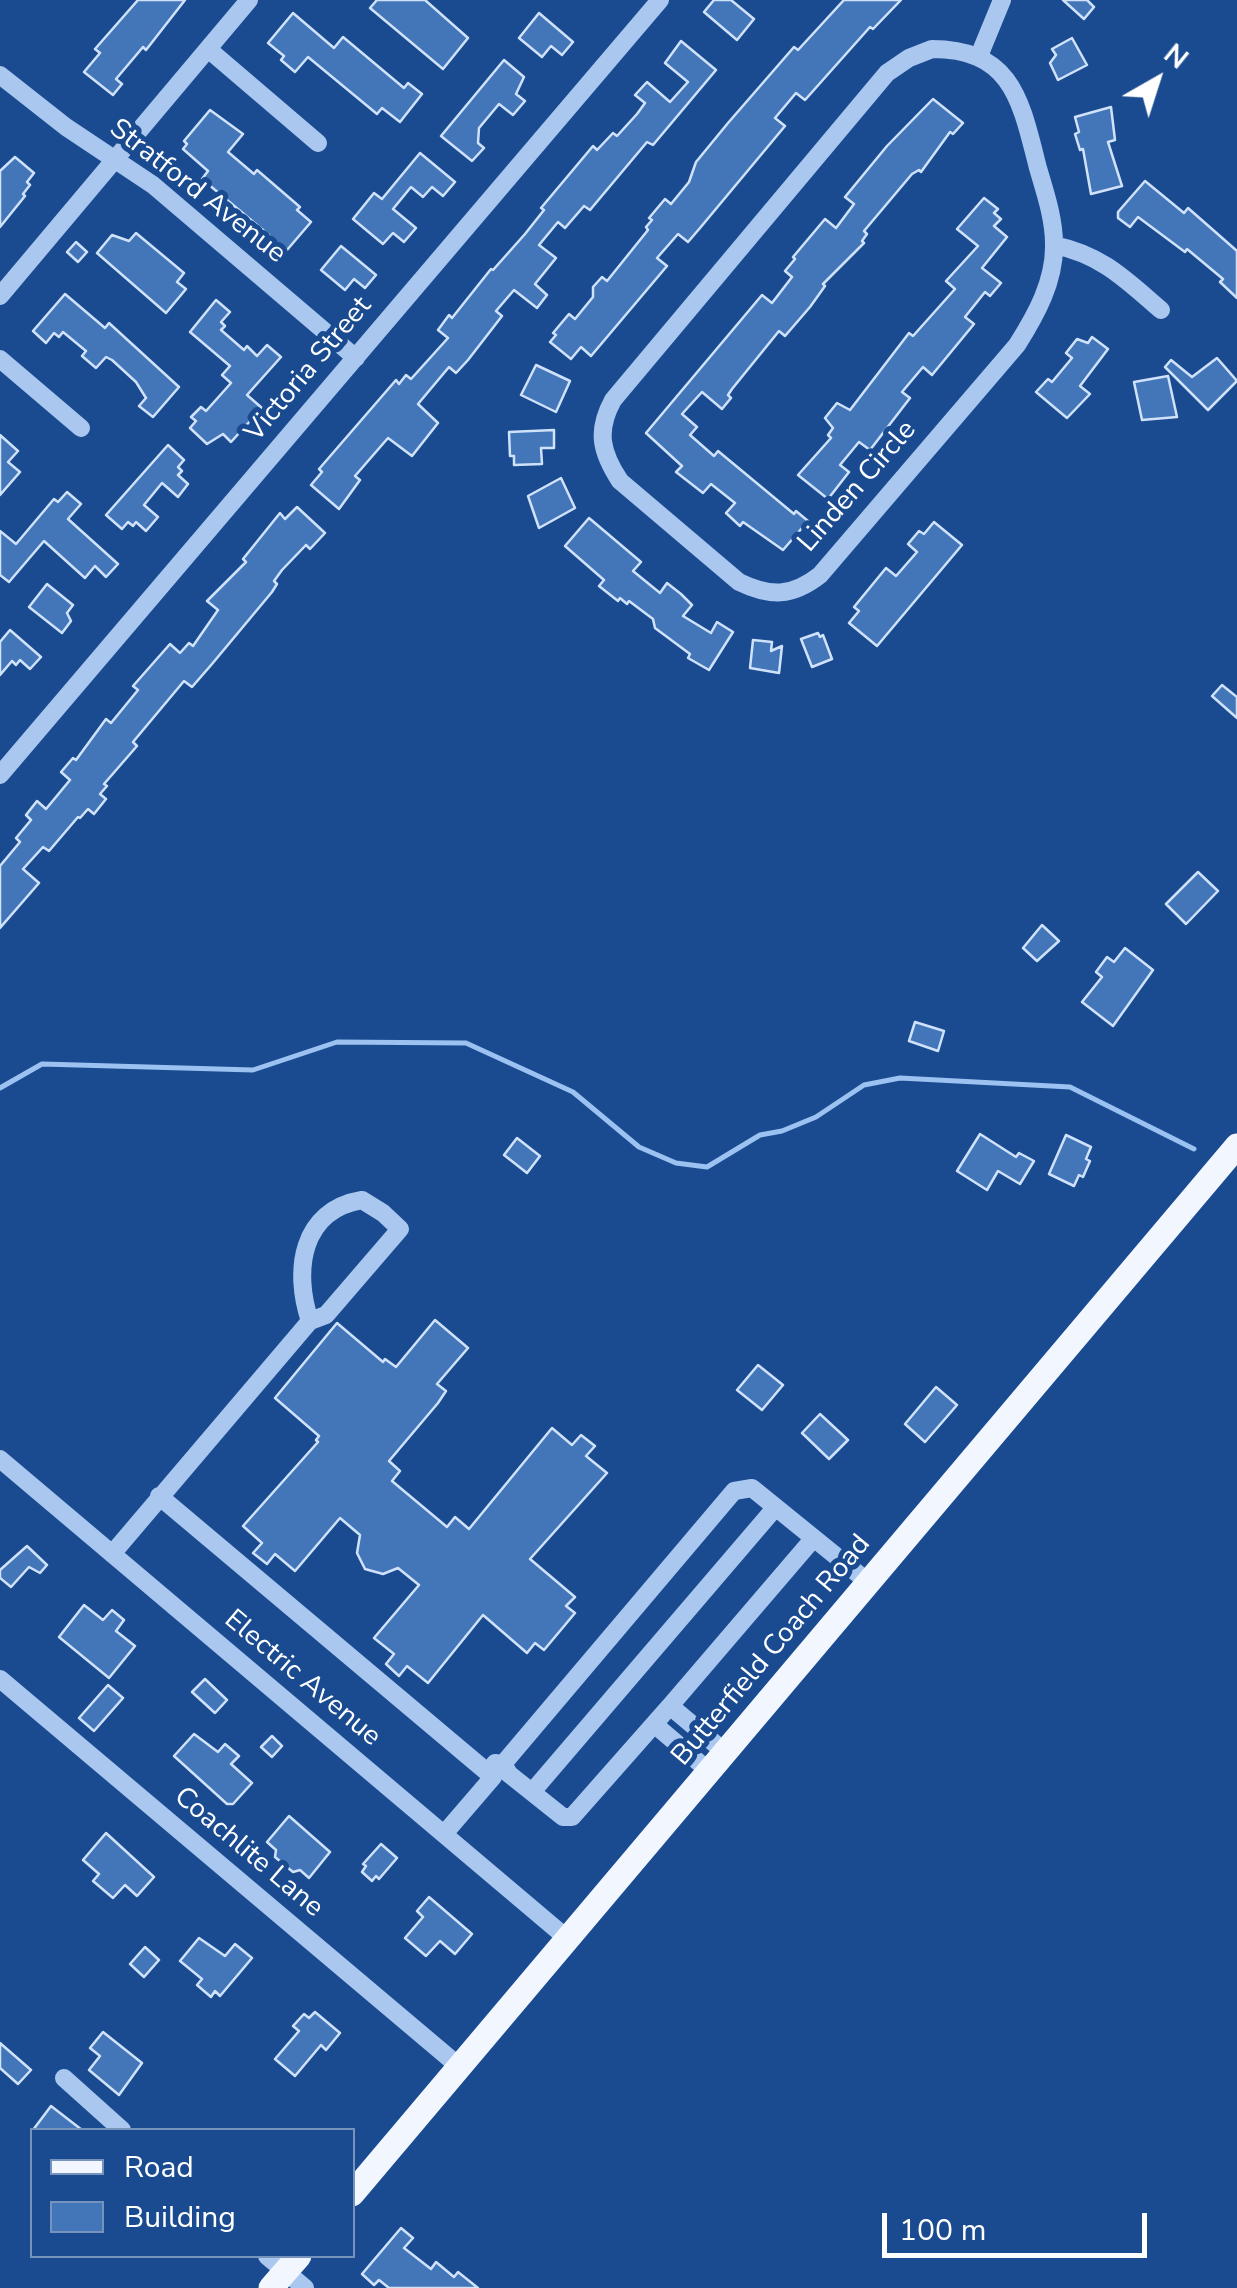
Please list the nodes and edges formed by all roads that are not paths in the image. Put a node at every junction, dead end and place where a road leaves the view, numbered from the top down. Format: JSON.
{"nodes":[{"id":1,"x":249,"y":0,"type":"edge"},
{"id":2,"x":660,"y":0,"type":"edge"},
{"id":3,"x":1002,"y":0,"type":"edge"},
{"id":4,"x":208,"y":49,"type":"junction"},
{"id":5,"x":978,"y":56,"type":"junction"},
{"id":6,"x":0,"y":75,"type":"edge"},
{"id":7,"x":318,"y":143,"type":"dead end"},
{"id":8,"x":115,"y":160,"type":"junction"},
{"id":9,"x":1054,"y":245,"type":"junction"},
{"id":10,"x":0,"y":296,"type":"edge"},
{"id":11,"x":1162,"y":310,"type":"dead end"},
{"id":12,"x":356,"y":358,"type":"junction"},
{"id":13,"x":0,"y":359,"type":"edge"},
{"id":14,"x":80,"y":428,"type":"dead end"},
{"id":15,"x":0,"y":775,"type":"edge"},
{"id":16,"x":1237,"y":1146,"type":"edge"},
{"id":17,"x":310,"y":1321,"type":"junction"},
{"id":18,"x":0,"y":1460,"type":"edge"},
{"id":19,"x":159,"y":1496,"type":"junction"},
{"id":20,"x":775,"y":1508,"type":"junction"},
{"id":21,"x":813,"y":1540,"type":"junction"},
{"id":22,"x":112,"y":1554,"type":"junction"},
{"id":23,"x":868,"y":1582,"type":"junction"},
{"id":24,"x":0,"y":1680,"type":"edge"},
{"id":25,"x":670,"y":1706,"type":"junction"},
{"id":26,"x":654,"y":1724,"type":"junction"},
{"id":27,"x":474,"y":1761,"type":"junction"},
{"id":28,"x":718,"y":1763,"type":"junction"},
{"id":29,"x":503,"y":1764,"type":"junction"},
{"id":30,"x":532,"y":1792,"type":"junction"},
{"id":31,"x":444,"y":1834,"type":"junction"},
{"id":32,"x":569,"y":1940,"type":"junction"},
{"id":33,"x":461,"y":2068,"type":"junction"},
{"id":34,"x":64,"y":2078,"type":"dead end"},
{"id":35,"x":120,"y":2128,"type":"edge"},
{"id":36,"x":355,"y":2191,"type":"edge"}],
"edges":[{"from":1,"to":4,"type":"street"},
{"from":2,"to":12,"type":"street","name":"Victoria Street"},
{"from":3,"to":5,"type":"street"},
{"from":4,"to":7,"type":"street"},
{"from":4,"to":8,"type":"street"},
{"from":5,"to":9,"type":"street","name":"Linden Circle"},
{"from":5,"to":9,"type":"street","name":"Linden Circle"},
{"from":6,"to":8,"type":"street","name":"Stratford Avenue"},
{"from":8,"to":10,"type":"street"},
{"from":8,"to":12,"type":"street","name":"Stratford Avenue"},
{"from":9,"to":11,"type":"street"},
{"from":12,"to":15,"type":"street","name":"Victoria Street"},
{"from":13,"to":14,"type":"street"},
{"from":16,"to":23,"type":"main road","name":"Butterfield Coach Road"},
{"from":17,"to":17,"type":"street"},
{"from":17,"to":19,"type":"street"},
{"from":18,"to":22,"type":"street","name":"Electric Avenue"},
{"from":19,"to":22,"type":"street"},
{"from":19,"to":27,"type":"street"},
{"from":20,"to":21,"type":"street"},
{"from":20,"to":29,"type":"street"},
{"from":20,"to":30,"type":"street"},
{"from":21,"to":23,"type":"street"},
{"from":21,"to":25,"type":"street"},
{"from":22,"to":31,"type":"street","name":"Electric Avenue"},
{"from":23,"to":28,"type":"main road","name":"Butterfield Coach Road"},
{"from":24,"to":33,"type":"street","name":"Coachlite Lane"},
{"from":25,"to":26,"type":"street"},
{"from":25,"to":28,"type":"street"},
{"from":26,"to":28,"type":"street"},
{"from":26,"to":30,"type":"street"},
{"from":27,"to":29,"type":"street"},
{"from":27,"to":31,"type":"street"},
{"from":28,"to":32,"type":"main road","name":"Butterfield Coach Road"},
{"from":29,"to":30,"type":"street"},
{"from":31,"to":32,"type":"street","name":"Electric Avenue"},
{"from":32,"to":33,"type":"main road","name":"Butterfield Coach Road"},
{"from":33,"to":36,"type":"main road","name":"Butterfield Coach Road"},
{"from":34,"to":35,"type":"street"}]}
